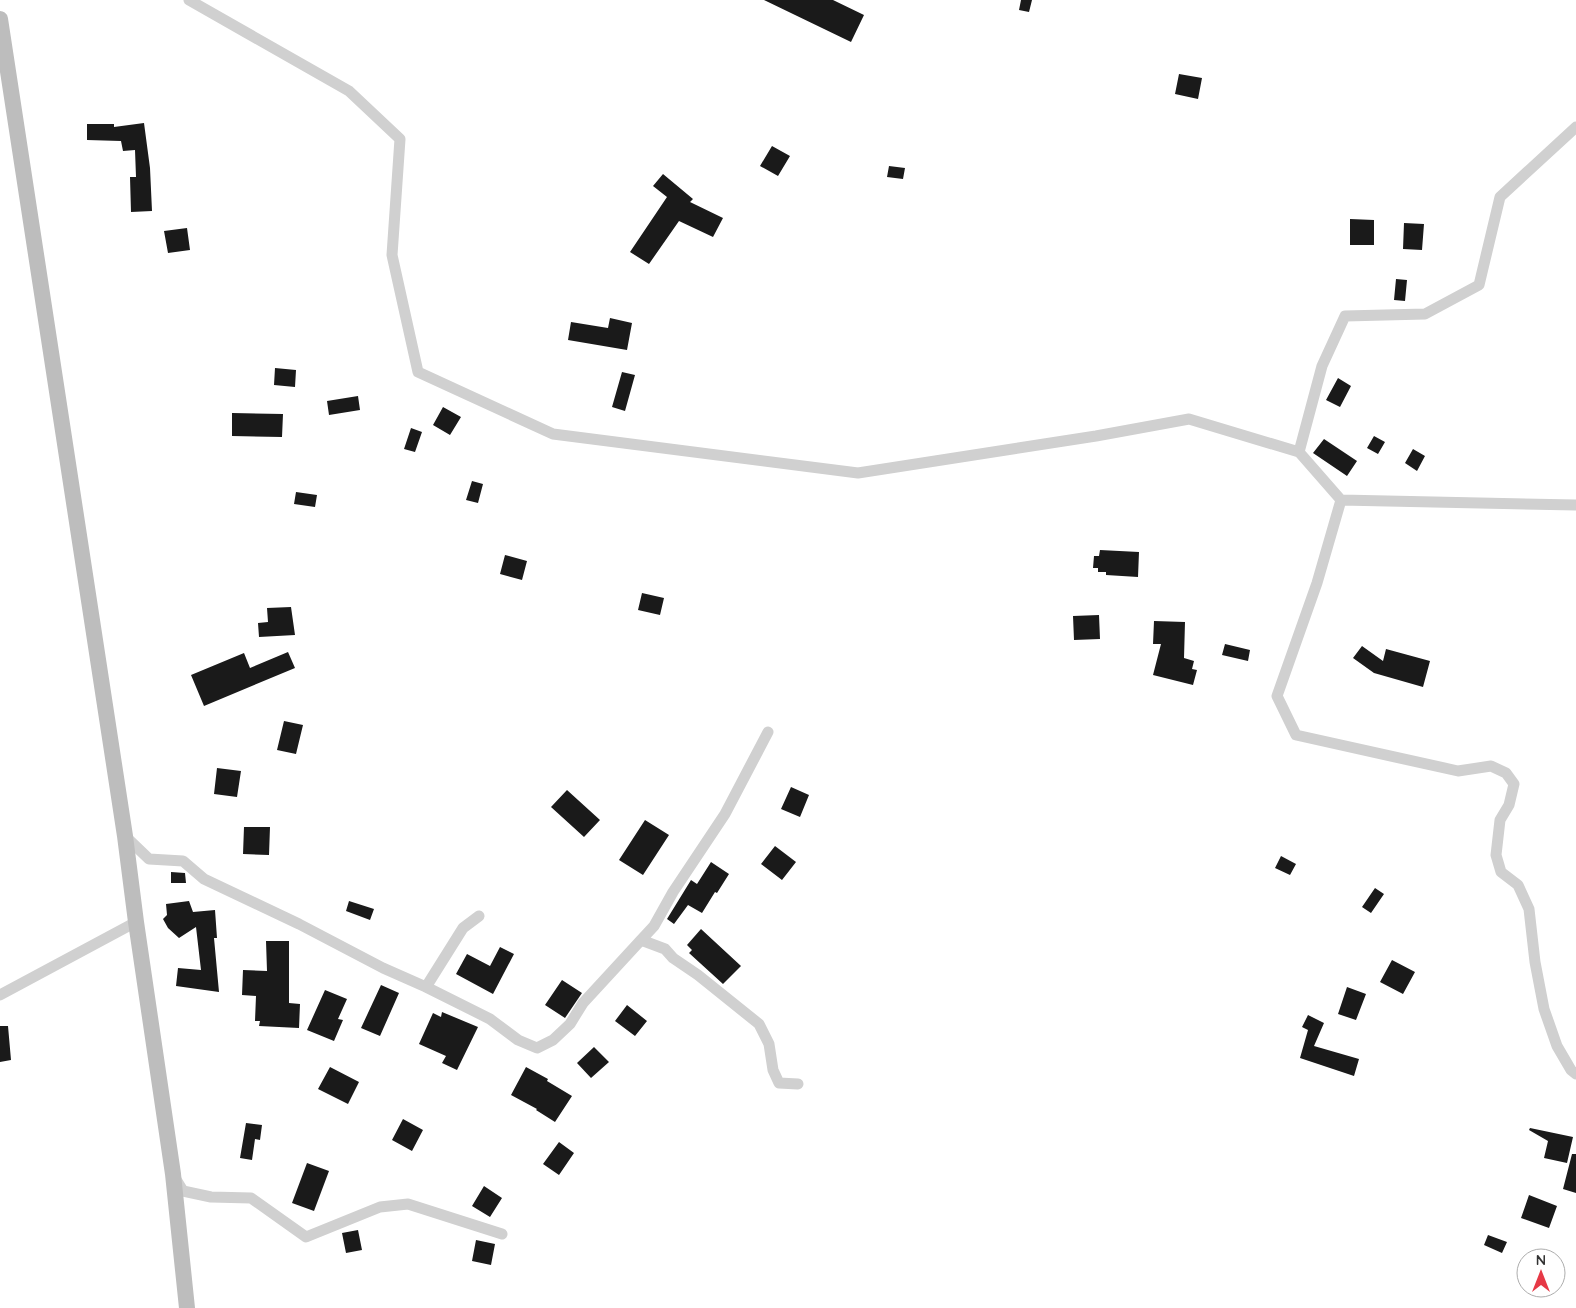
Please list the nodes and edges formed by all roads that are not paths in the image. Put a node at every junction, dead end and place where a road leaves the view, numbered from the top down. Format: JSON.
{"nodes":[{"id":1,"x":189,"y":0,"type":"edge"},
{"id":2,"x":0,"y":19,"type":"edge"},
{"id":3,"x":1576,"y":127,"type":"edge"},
{"id":4,"x":1299,"y":452,"type":"junction"},
{"id":5,"x":1341,"y":500,"type":"junction"},
{"id":6,"x":1576,"y":505,"type":"edge"},
{"id":7,"x":768,"y":732,"type":"dead end"},
{"id":8,"x":125,"y":836,"type":"junction"},
{"id":9,"x":479,"y":916,"type":"dead end"},
{"id":10,"x":136,"y":922,"type":"junction"},
{"id":11,"x":640,"y":940,"type":"junction"},
{"id":12,"x":426,"y":987,"type":"junction"},
{"id":13,"x":0,"y":995,"type":"edge"},
{"id":14,"x":1576,"y":1074,"type":"edge"},
{"id":15,"x":798,"y":1084,"type":"dead end"},
{"id":16,"x":173,"y":1174,"type":"junction"},
{"id":17,"x":502,"y":1234,"type":"dead end"},
{"id":18,"x":187,"y":1308,"type":"edge"}],
"edges":[{"from":1,"to":4,"type":"street"},
{"from":2,"to":8,"type":"main road"},
{"from":3,"to":4,"type":"street"},
{"from":4,"to":5,"type":"street"},
{"from":5,"to":6,"type":"street"},
{"from":5,"to":14,"type":"street"},
{"from":7,"to":11,"type":"street"},
{"from":8,"to":10,"type":"main road"},
{"from":8,"to":12,"type":"street"},
{"from":9,"to":12,"type":"street"},
{"from":10,"to":13,"type":"street"},
{"from":10,"to":16,"type":"main road"},
{"from":11,"to":12,"type":"street"},
{"from":11,"to":15,"type":"street"},
{"from":16,"to":17,"type":"street"},
{"from":16,"to":18,"type":"main road"}]}
